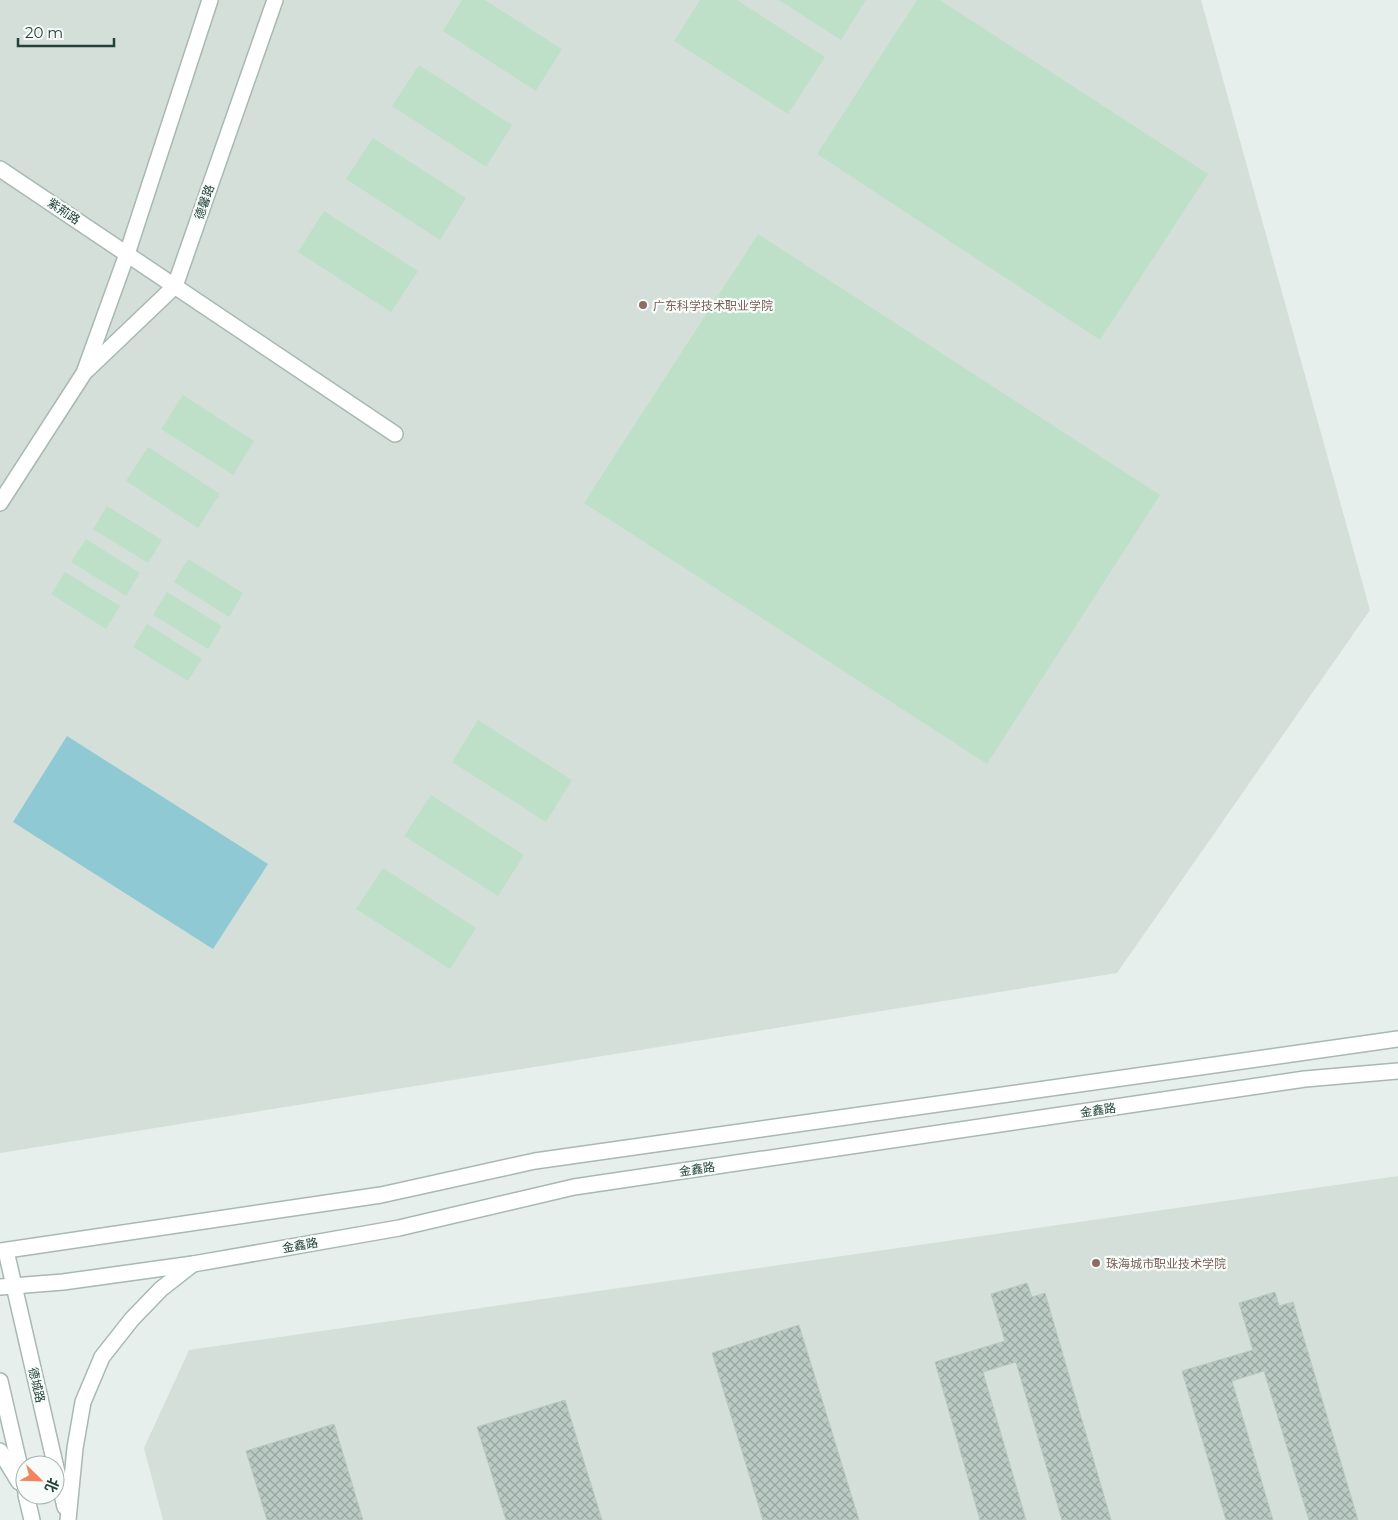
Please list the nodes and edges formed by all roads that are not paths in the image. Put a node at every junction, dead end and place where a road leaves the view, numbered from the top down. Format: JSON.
{"nodes":[{"id":1,"x":210,"y":0,"type":"edge"},
{"id":2,"x":275,"y":0,"type":"edge"},
{"id":3,"x":0,"y":169,"type":"edge"},
{"id":4,"x":127,"y":254,"type":"junction"},
{"id":5,"x":175,"y":286,"type":"junction"},
{"id":6,"x":84,"y":373,"type":"junction"},
{"id":7,"x":395,"y":434,"type":"dead end"},
{"id":8,"x":0,"y":503,"type":"edge"},
{"id":9,"x":1398,"y":1040,"type":"edge"},
{"id":10,"x":1398,"y":1071,"type":"edge"},
{"id":11,"x":3,"y":1251,"type":"edge"},
{"id":12,"x":193,"y":1264,"type":"junction"},
{"id":13,"x":7,"y":1286,"type":"edge"},
{"id":14,"x":0,"y":1381,"type":"edge"},
{"id":15,"x":0,"y":1451,"type":"edge"},
{"id":16,"x":17,"y":1455,"type":"edge"},
{"id":17,"x":15,"y":1476,"type":"edge"},
{"id":18,"x":28,"y":1505,"type":"edge"},
{"id":19,"x":32,"y":1520,"type":"edge"},
{"id":20,"x":68,"y":1520,"type":"edge"}],
"edges":[{"from":1,"to":4,"type":"street","name":"德馨路"},
{"from":2,"to":5,"type":"street","name":"德馨路"},
{"from":3,"to":4,"type":"street","name":"紫荊路"},
{"from":4,"to":5,"type":"street","name":"紫荊路"},
{"from":4,"to":6,"type":"street","name":"德馨路"},
{"from":5,"to":6,"type":"street","name":"德馨路"},
{"from":5,"to":7,"type":"street","name":"紫荊路"},
{"from":6,"to":8,"type":"street","name":"德馨路"},
{"from":9,"to":11,"type":"street"},
{"from":10,"to":12,"type":"street","name":"金鑫路"},
{"from":11,"to":13,"type":"street","name":"德城路"},
{"from":12,"to":13,"type":"street","name":"金鑫路"},
{"from":12,"to":20,"type":"street"},
{"from":13,"to":20,"type":"street","name":"德城路"},
{"from":14,"to":16,"type":"street"},
{"from":15,"to":17,"type":"street"},
{"from":18,"to":19,"type":"street"}]}
